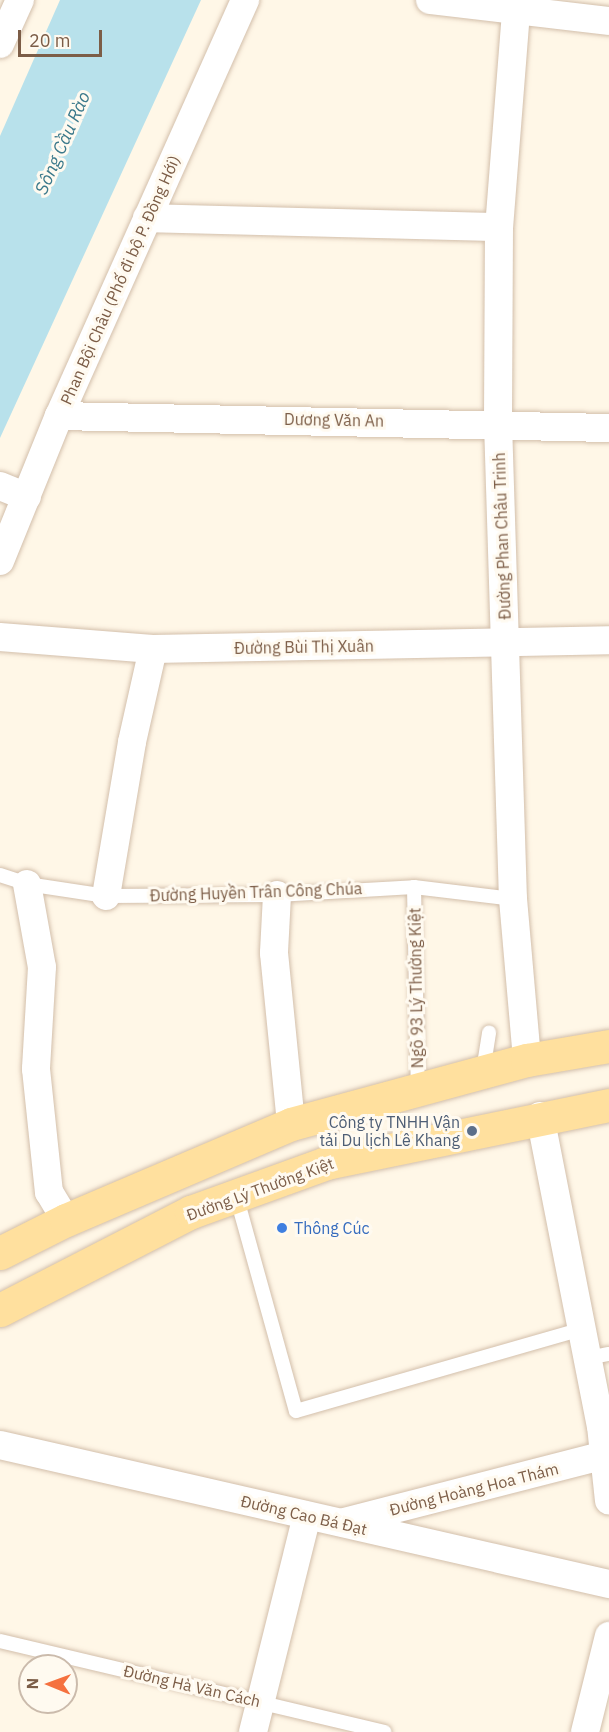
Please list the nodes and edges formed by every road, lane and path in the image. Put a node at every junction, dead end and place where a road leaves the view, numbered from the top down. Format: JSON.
{"nodes":[{"id":1,"x":20,"y":0,"type":"edge"},
{"id":2,"x":244,"y":0,"type":"edge"},
{"id":3,"x":442,"y":1,"type":"edge"},
{"id":4,"x":566,"y":8,"type":"edge"},
{"id":5,"x":516,"y":12,"type":"junction"},
{"id":6,"x":609,"y":21,"type":"edge"},
{"id":7,"x":0,"y":44,"type":"edge"},
{"id":8,"x":147,"y":218,"type":"junction"},
{"id":9,"x":499,"y":227,"type":"junction"},
{"id":10,"x":59,"y":416,"type":"junction"},
{"id":11,"x":498,"y":423,"type":"junction"},
{"id":12,"x":609,"y":428,"type":"edge"},
{"id":13,"x":0,"y":486,"type":"edge"},
{"id":14,"x":27,"y":497,"type":"junction"},
{"id":15,"x":0,"y":561,"type":"edge"},
{"id":16,"x":0,"y":637,"type":"edge"},
{"id":17,"x":609,"y":640,"type":"edge"},
{"id":18,"x":506,"y":644,"type":"junction"},
{"id":19,"x":153,"y":649,"type":"junction"},
{"id":20,"x":0,"y":875,"type":"edge"},
{"id":21,"x":27,"y":884,"type":"junction"},
{"id":22,"x":414,"y":887,"type":"junction"},
{"id":23,"x":278,"y":895,"type":"junction"},
{"id":24,"x":106,"y":896,"type":"junction"},
{"id":25,"x":513,"y":899,"type":"junction"},
{"id":26,"x":489,"y":1032,"type":"dead end"},
{"id":27,"x":609,"y":1046,"type":"edge"},
{"id":28,"x":527,"y":1060,"type":"junction"},
{"id":29,"x":483,"y":1073,"type":"junction"},
{"id":30,"x":418,"y":1090,"type":"junction"},
{"id":31,"x":609,"y":1105,"type":"edge"},
{"id":32,"x":540,"y":1116,"type":"junction"},
{"id":33,"x":291,"y":1124,"type":"junction"},
{"id":34,"x":236,"y":1195,"type":"junction"},
{"id":35,"x":66,"y":1220,"type":"junction"},
{"id":36,"x":0,"y":1253,"type":"edge"},
{"id":37,"x":0,"y":1310,"type":"edge"},
{"id":38,"x":582,"y":1329,"type":"junction"},
{"id":39,"x":598,"y":1356,"type":"edge"},
{"id":40,"x":0,"y":1445,"type":"edge"},
{"id":41,"x":607,"y":1455,"type":"edge"},
{"id":42,"x":609,"y":1501,"type":"edge"},
{"id":43,"x":307,"y":1516,"type":"junction"},
{"id":44,"x":339,"y":1523,"type":"junction"},
{"id":45,"x":609,"y":1584,"type":"edge"},
{"id":46,"x":609,"y":1636,"type":"edge"},
{"id":47,"x":0,"y":1641,"type":"edge"},
{"id":48,"x":261,"y":1703,"type":"junction"},
{"id":49,"x":254,"y":1732,"type":"edge"},
{"id":50,"x":384,"y":1732,"type":"edge"},
{"id":51,"x":585,"y":1732,"type":"edge"}],
"edges":[{"from":1,"to":7,"type":"street"},
{"from":2,"to":8,"type":"street","name":"Phan Bội Châu (Phố đi bộ P. Đồng Hới)"},
{"from":3,"to":5,"type":"street"},
{"from":4,"to":5,"type":"street"},
{"from":4,"to":6,"type":"street"},
{"from":5,"to":9,"type":"street","name":"Đường Phan Châu Trinh"},
{"from":8,"to":9,"type":"street"},
{"from":8,"to":10,"type":"street","name":"Phan Bội Châu (Phố đi bộ P. Đồng Hới)"},
{"from":9,"to":11,"type":"street","name":"Đường Phan Châu Trinh"},
{"from":10,"to":11,"type":"street","name":"Dương Văn An"},
{"from":10,"to":14,"type":"street","name":"Phan Bội Châu (Phố đi bộ P. Đồng Hới)"},
{"from":11,"to":12,"type":"street","name":"Dương Văn An"},
{"from":11,"to":18,"type":"street","name":"Đường Phan Châu Trinh"},
{"from":13,"to":14,"type":"street"},
{"from":14,"to":15,"type":"street","name":"Phan Bội Châu (Phố đi bộ P. Đồng Hới)"},
{"from":16,"to":19,"type":"street","name":"Đường Bùi Thị Xuân"},
{"from":17,"to":18,"type":"street","name":"Đường Bùi Thị Xuân"},
{"from":18,"to":19,"type":"street","name":"Đường Bùi Thị Xuân"},
{"from":18,"to":25,"type":"street","name":"Đường Phan Châu Trinh"},
{"from":19,"to":24,"type":"street"},
{"from":20,"to":21,"type":"lane","name":"Đường Huyền Trân Công Chúa"},
{"from":21,"to":24,"type":"lane","name":"Đường Huyền Trân Công Chúa"},
{"from":21,"to":35,"type":"street"},
{"from":22,"to":23,"type":"lane","name":"Đường Huyền Trân Công Chúa"},
{"from":22,"to":25,"type":"lane","name":"Đường Huyền Trân Công Chúa"},
{"from":22,"to":30,"type":"lane","name":"Ngõ 93 Lý Thường Kiệt"},
{"from":23,"to":24,"type":"lane","name":"Đường Huyền Trân Công Chúa"},
{"from":23,"to":33,"type":"street"},
{"from":25,"to":28,"type":"street","name":"Đường Phan Châu Trinh"},
{"from":26,"to":29,"type":"lane"},
{"from":27,"to":28,"type":"main road"},
{"from":28,"to":29,"type":"main road"},
{"from":29,"to":30,"type":"main road"},
{"from":30,"to":33,"type":"main road"},
{"from":31,"to":32,"type":"main road","name":"Đường Lý Thường Kiệt"},
{"from":32,"to":34,"type":"main road","name":"Đường Lý Thường Kiệt"},
{"from":32,"to":38,"type":"street"},
{"from":33,"to":35,"type":"main road"},
{"from":34,"to":37,"type":"main road","name":"Đường Lý Thường Kiệt"},
{"from":34,"to":38,"type":"lane"},
{"from":35,"to":36,"type":"main road"},
{"from":38,"to":39,"type":"street"},
{"from":39,"to":41,"type":"street"},
{"from":40,"to":43,"type":"street","name":"Đường Cao Bá Đạt"},
{"from":41,"to":42,"type":"street"},
{"from":41,"to":44,"type":"street","name":"Đường Hoàng Hoa Thám"},
{"from":43,"to":44,"type":"street","name":"Đường Cao Bá Đạt"},
{"from":43,"to":48,"type":"street"},
{"from":44,"to":45,"type":"street","name":"Đường Cao Bá Đạt"},
{"from":46,"to":51,"type":"street"},
{"from":47,"to":48,"type":"lane","name":"Đường Hà Văn Cách"},
{"from":48,"to":49,"type":"street"},
{"from":48,"to":50,"type":"lane","name":"Đường Hà Văn Cách"}]}
